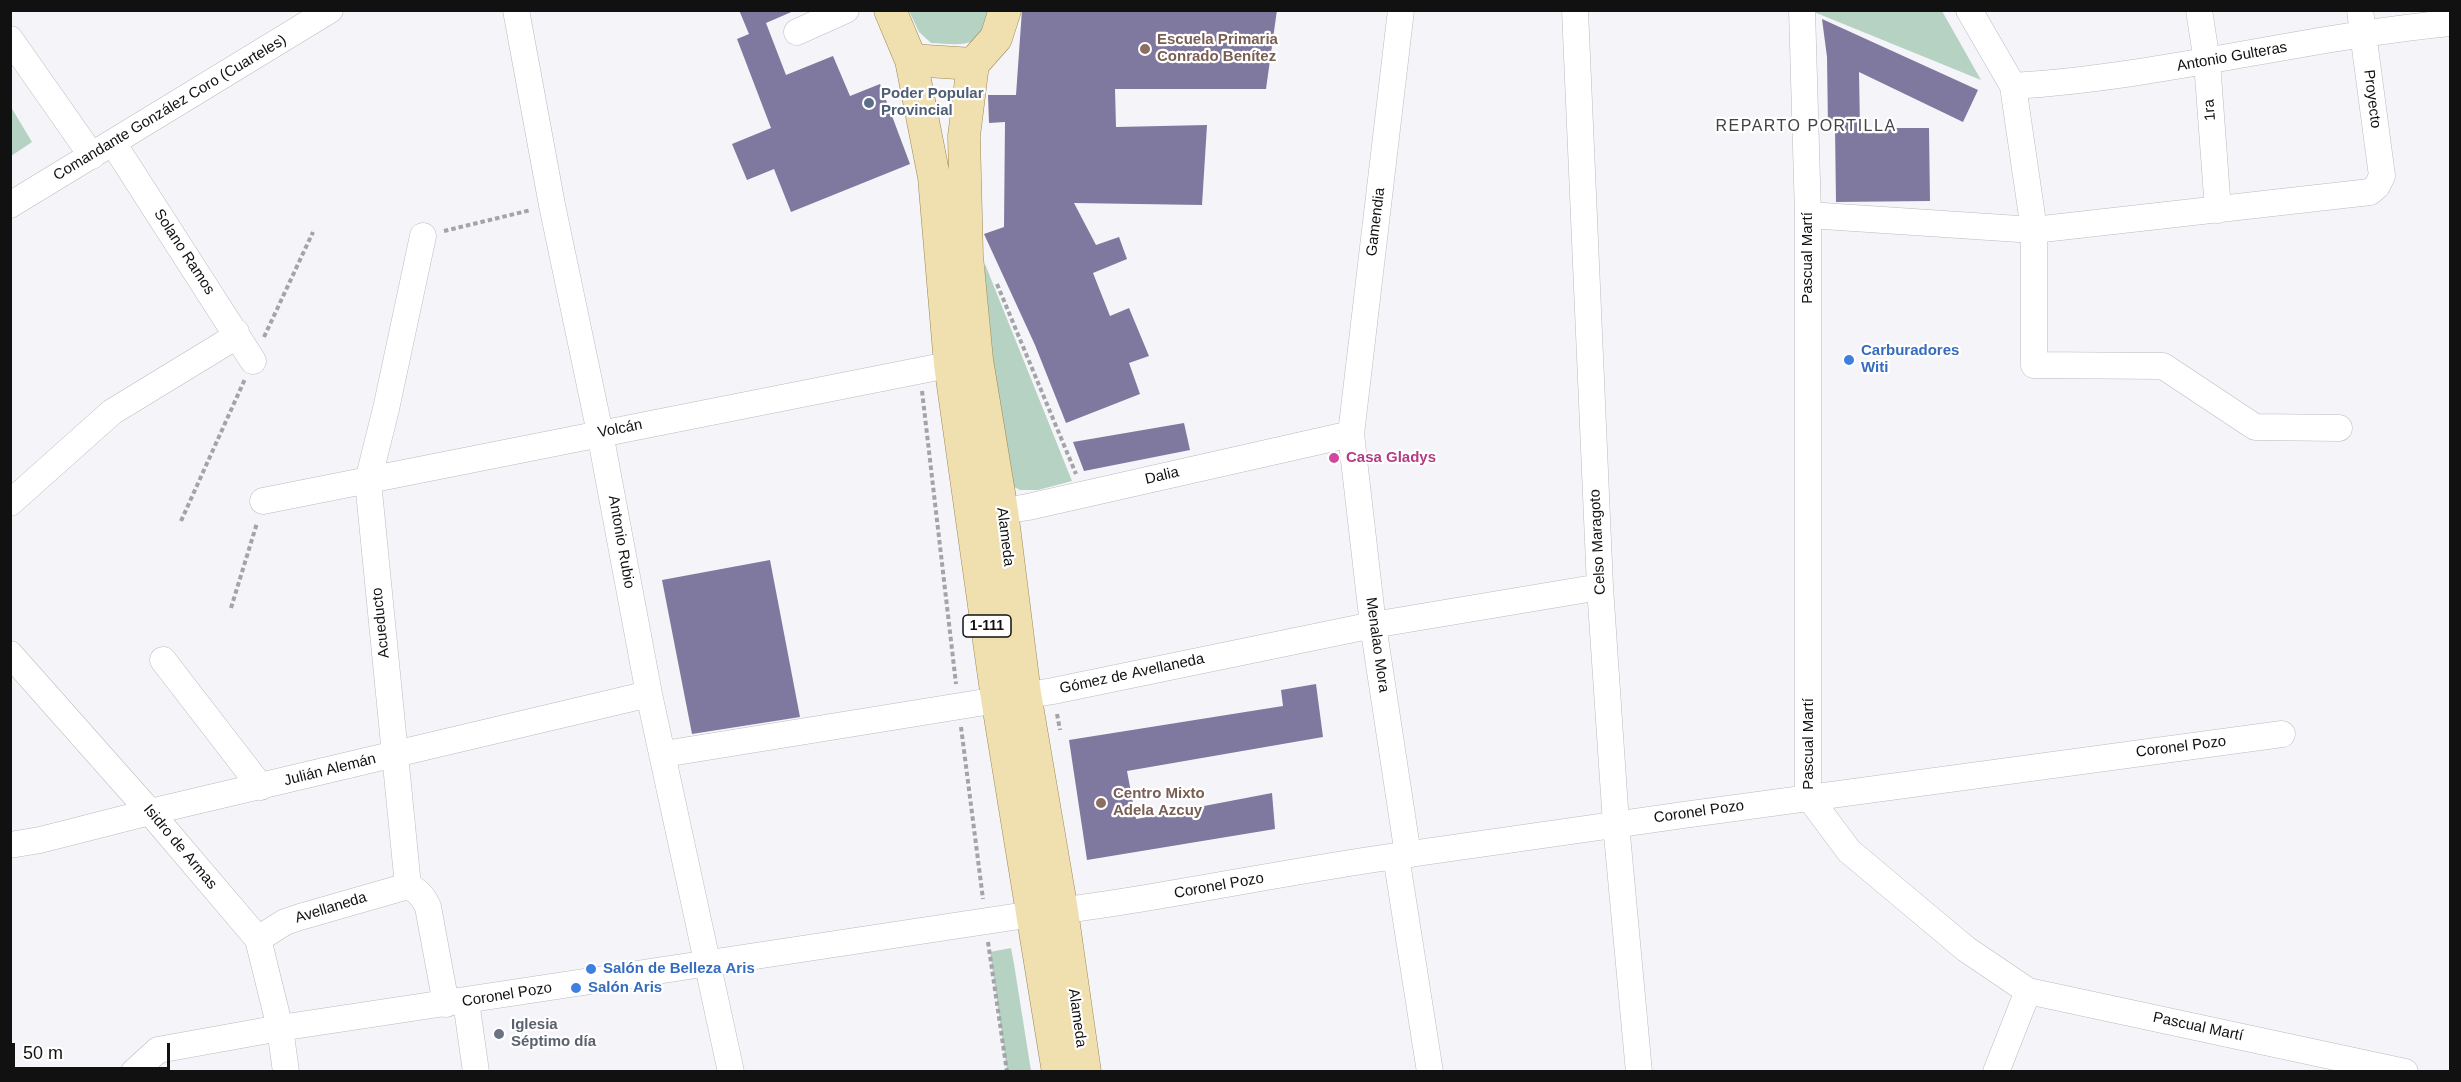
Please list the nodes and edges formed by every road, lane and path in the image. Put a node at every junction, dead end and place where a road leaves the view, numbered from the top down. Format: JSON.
{"nodes":[{"id":1,"x":330,"y":10,"type":"edge"},
{"id":2,"x":516,"y":10,"type":"edge"},
{"id":3,"x":846,"y":10,"type":"edge"},
{"id":4,"x":890,"y":10,"type":"edge"},
{"id":5,"x":1005,"y":10,"type":"edge"},
{"id":6,"x":1401,"y":10,"type":"edge"},
{"id":7,"x":1575,"y":10,"type":"edge"},
{"id":8,"x":1802,"y":10,"type":"edge"},
{"id":9,"x":1969,"y":10,"type":"edge"},
{"id":10,"x":2199,"y":10,"type":"edge"},
{"id":11,"x":2362,"y":22,"type":"edge"},
{"id":12,"x":2451,"y":23,"type":"edge"},
{"id":13,"x":797,"y":32,"type":"dead end"},
{"id":14,"x":10,"y":39,"type":"edge"},
{"id":15,"x":911,"y":60,"type":"junction"},
{"id":16,"x":2207,"y":62,"type":"junction"},
{"id":17,"x":973,"y":64,"type":"junction"},
{"id":18,"x":2013,"y":86,"type":"junction"},
{"id":19,"x":113,"y":143,"type":"junction"},
{"id":20,"x":92,"y":156,"type":"junction"},
{"id":21,"x":10,"y":205,"type":"edge"},
{"id":22,"x":552,"y":205,"type":"junction"},
{"id":23,"x":2218,"y":210,"type":"junction"},
{"id":24,"x":1809,"y":215,"type":"junction"},
{"id":25,"x":2034,"y":230,"type":"junction"},
{"id":26,"x":423,"y":236,"type":"joint"},
{"id":27,"x":997,"y":284,"type":"dead end"},
{"id":28,"x":236,"y":332,"type":"junction"},
{"id":29,"x":253,"y":361,"type":"dead end"},
{"id":30,"x":964,"y":362,"type":"junction"},
{"id":31,"x":2339,"y":428,"type":"dead end"},
{"id":32,"x":600,"y":433,"type":"junction"},
{"id":33,"x":1351,"y":434,"type":"junction"},
{"id":34,"x":368,"y":481,"type":"junction"},
{"id":35,"x":1084,"y":494,"type":"junction"},
{"id":36,"x":263,"y":501,"type":"joint"},
{"id":37,"x":10,"y":503,"type":"edge"},
{"id":38,"x":1002,"y":511,"type":"junction"},
{"id":39,"x":972,"y":516,"type":"junction"},
{"id":40,"x":1600,"y":587,"type":"junction"},
{"id":41,"x":231,"y":608,"type":"dead end"},
{"id":42,"x":1373,"y":625,"type":"junction"},
{"id":43,"x":10,"y":654,"type":"edge"},
{"id":44,"x":163,"y":660,"type":"dead end"},
{"id":45,"x":649,"y":694,"type":"junction"},
{"id":46,"x":1025,"y":694,"type":"junction"},
{"id":47,"x":2282,"y":734,"type":"dead end"},
{"id":48,"x":1061,"y":736,"type":"dead end"},
{"id":49,"x":394,"y":753,"type":"junction"},
{"id":50,"x":663,"y":754,"type":"junction"},
{"id":51,"x":261,"y":787,"type":"junction"},
{"id":52,"x":1808,"y":796,"type":"junction"},
{"id":53,"x":150,"y":812,"type":"junction"},
{"id":54,"x":1616,"y":824,"type":"junction"},
{"id":55,"x":10,"y":845,"type":"edge"},
{"id":56,"x":1402,"y":855,"type":"junction"},
{"id":57,"x":408,"y":886,"type":"junction"},
{"id":58,"x":1047,"y":912,"type":"junction"},
{"id":59,"x":258,"y":939,"type":"junction"},
{"id":60,"x":708,"y":963,"type":"junction"},
{"id":61,"x":2028,"y":991,"type":"junction"},
{"id":62,"x":456,"y":1002,"type":"junction"},
{"id":63,"x":280,"y":1028,"type":"junction"},
{"id":64,"x":134,"y":1071,"type":"edge"},
{"id":65,"x":286,"y":1071,"type":"edge"},
{"id":66,"x":476,"y":1071,"type":"edge"},
{"id":67,"x":731,"y":1071,"type":"edge"},
{"id":68,"x":1058,"y":1071,"type":"edge"},
{"id":69,"x":1085,"y":1071,"type":"edge"},
{"id":70,"x":1430,"y":1071,"type":"edge"},
{"id":71,"x":1639,"y":1071,"type":"edge"},
{"id":72,"x":1996,"y":1071,"type":"edge"},
{"id":73,"x":2405,"y":1071,"type":"edge"}],
"edges":[{"from":1,"to":19,"type":"street","name":"Comandante González Coro (Cuarteles)"},
{"from":2,"to":22,"type":"street","name":"Antonio Rubio"},
{"from":3,"to":13,"type":"street"},
{"from":4,"to":15,"type":"main road","name":"Alameda","number":"1-111"},
{"from":5,"to":17,"type":"main road"},
{"from":6,"to":33,"type":"street","name":"Gamendia"},
{"from":7,"to":40,"type":"street","name":"Celso Maragoto"},
{"from":8,"to":24,"type":"street","name":"Pascual Martí"},
{"from":9,"to":18,"type":"street"},
{"from":10,"to":16,"type":"street","name":"1ra"},
{"from":11,"to":12,"type":"street","name":"Antonio Gulteras"},
{"from":11,"to":16,"type":"street","name":"Antonio Gulteras"},
{"from":11,"to":23,"type":"street","name":"Proyecto"},
{"from":14,"to":20,"type":"street"},
{"from":15,"to":17,"type":"main road"},
{"from":15,"to":30,"type":"main road","name":"Alameda","number":"1-111"},
{"from":16,"to":18,"type":"street","name":"Antonio Gulteras"},
{"from":16,"to":23,"type":"street","name":"1ra"},
{"from":17,"to":30,"type":"main road","name":"Alameda","number":"1-111"},
{"from":18,"to":25,"type":"street"},
{"from":19,"to":20,"type":"street","name":"Comandante González Coro (Cuarteles)"},
{"from":19,"to":28,"type":"street","name":"Solano Ramos"},
{"from":20,"to":21,"type":"street","name":"Comandante González Coro (Cuarteles)"},
{"from":22,"to":26,"type":"path"},
{"from":22,"to":32,"type":"street","name":"Antonio Rubio"},
{"from":23,"to":25,"type":"street"},
{"from":24,"to":25,"type":"street"},
{"from":24,"to":52,"type":"street","name":"Pascual Martí"},
{"from":25,"to":31,"type":"street"},
{"from":26,"to":34,"type":"street","name":"Acueducto"},
{"from":27,"to":35,"type":"path"},
{"from":28,"to":29,"type":"street","name":"Solano Ramos"},
{"from":28,"to":37,"type":"street"},
{"from":30,"to":32,"type":"street","name":"Volcán"},
{"from":30,"to":38,"type":"main road","name":"Alameda","number":"1-111"},
{"from":30,"to":39,"type":"main road","name":"Alameda","number":"1-111"},
{"from":32,"to":34,"type":"street","name":"Volcán"},
{"from":32,"to":45,"type":"street","name":"Antonio Rubio"},
{"from":33,"to":35,"type":"street","name":"Dalia"},
{"from":33,"to":42,"type":"street","name":"Menalao Mora"},
{"from":34,"to":36,"type":"street","name":"Volcán"},
{"from":34,"to":49,"type":"street","name":"Acueducto"},
{"from":35,"to":38,"type":"street","name":"Dalia"},
{"from":36,"to":41,"type":"path"},
{"from":38,"to":39,"type":"street","name":"Dalia"},
{"from":38,"to":46,"type":"main road","name":"Alameda","number":"1-111"},
{"from":39,"to":46,"type":"main road","name":"Alameda","number":"1-111"},
{"from":40,"to":42,"type":"street","name":"Gómez de Avellaneda"},
{"from":40,"to":54,"type":"street","name":"Celso Maragoto"},
{"from":42,"to":46,"type":"street","name":"Gómez de Avellaneda"},
{"from":42,"to":56,"type":"street","name":"Menalao Mora"},
{"from":43,"to":53,"type":"street","name":"Isidro de Armas"},
{"from":44,"to":51,"type":"street"},
{"from":45,"to":49,"type":"street","name":"Julián Alemán"},
{"from":45,"to":50,"type":"street","name":"Antonio Rubio"},
{"from":46,"to":48,"type":"path"},
{"from":46,"to":50,"type":"street","name":"Gómez de Avellaneda"},
{"from":46,"to":58,"type":"main road","name":"Alameda","number":"1-111"},
{"from":47,"to":52,"type":"street","name":"Coronel Pozo"},
{"from":49,"to":51,"type":"street","name":"Julián Alemán"},
{"from":49,"to":57,"type":"street","name":"Acueducto"},
{"from":50,"to":60,"type":"street","name":"Antonio Rubio"},
{"from":51,"to":53,"type":"street","name":"Julián Alemán"},
{"from":52,"to":54,"type":"street","name":"Coronel Pozo"},
{"from":52,"to":61,"type":"street","name":"Pascual Martí"},
{"from":53,"to":55,"type":"street","name":"Julián Alemán"},
{"from":53,"to":59,"type":"street","name":"Isidro de Armas"},
{"from":54,"to":56,"type":"street","name":"Coronel Pozo"},
{"from":54,"to":71,"type":"street","name":"Celso Maragoto"},
{"from":56,"to":58,"type":"street","name":"Coronel Pozo"},
{"from":56,"to":70,"type":"street","name":"Menalao Mora"},
{"from":57,"to":59,"type":"street","name":"Avellaneda"},
{"from":57,"to":62,"type":"street"},
{"from":58,"to":60,"type":"street","name":"Coronel Pozo"},
{"from":58,"to":68,"type":"main road","name":"Alameda","number":"1-111"},
{"from":58,"to":69,"type":"main road","name":"Alameda","number":"1-111"},
{"from":59,"to":63,"type":"street","name":"Isidro de Armas"},
{"from":60,"to":62,"type":"street","name":"Coronel Pozo"},
{"from":60,"to":67,"type":"street","name":"Antonio Rubio"},
{"from":61,"to":72,"type":"street"},
{"from":61,"to":73,"type":"street","name":"Pascual Martí"},
{"from":62,"to":63,"type":"street","name":"Coronel Pozo"},
{"from":62,"to":66,"type":"street"},
{"from":63,"to":64,"type":"street","name":"Coronel Pozo"},
{"from":63,"to":65,"type":"street","name":"Isidro de Armas"}]}
